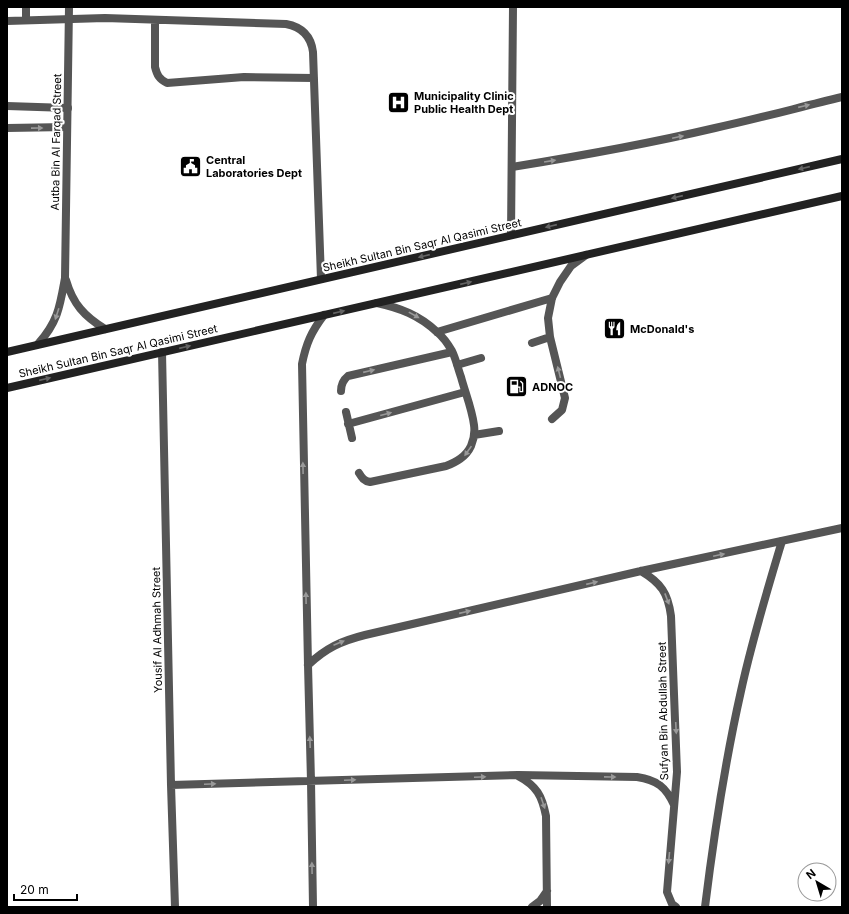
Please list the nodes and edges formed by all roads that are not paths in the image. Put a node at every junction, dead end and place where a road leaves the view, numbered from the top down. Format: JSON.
{"nodes":[{"id":1,"x":26,"y":7,"type":"edge"},
{"id":2,"x":69,"y":7,"type":"edge"},
{"id":3,"x":513,"y":7,"type":"edge"},
{"id":4,"x":69,"y":19,"type":"junction"},
{"id":5,"x":26,"y":20,"type":"junction"},
{"id":6,"x":155,"y":20,"type":"junction"},
{"id":7,"x":7,"y":21,"type":"edge"},
{"id":8,"x":314,"y":78,"type":"junction"},
{"id":9,"x":842,"y":97,"type":"edge"},
{"id":10,"x":7,"y":106,"type":"edge"},
{"id":11,"x":68,"y":108,"type":"junction"},
{"id":12,"x":67,"y":127,"type":"junction"},
{"id":13,"x":7,"y":128,"type":"edge"},
{"id":14,"x":842,"y":159,"type":"edge"},
{"id":15,"x":512,"y":167,"type":"junction"},
{"id":16,"x":842,"y":196,"type":"edge"},
{"id":17,"x":511,"y":236,"type":"junction"},
{"id":18,"x":586,"y":255,"type":"junction"},
{"id":19,"x":65,"y":278,"type":"junction"},
{"id":20,"x":321,"y":279,"type":"junction"},
{"id":21,"x":552,"y":298,"type":"junction"},
{"id":22,"x":377,"y":303,"type":"junction"},
{"id":23,"x":324,"y":315,"type":"junction"},
{"id":24,"x":105,"y":329,"type":"junction"},
{"id":25,"x":438,"y":332,"type":"junction"},
{"id":26,"x":550,"y":337,"type":"junction"},
{"id":27,"x":532,"y":343,"type":"dead end"},
{"id":28,"x":38,"y":344,"type":"junction"},
{"id":29,"x":7,"y":352,"type":"edge"},
{"id":30,"x":162,"y":352,"type":"junction"},
{"id":31,"x":452,"y":352,"type":"junction"},
{"id":32,"x":481,"y":358,"type":"dead end"},
{"id":33,"x":457,"y":365,"type":"junction"},
{"id":34,"x":7,"y":388,"type":"edge"},
{"id":35,"x":341,"y":391,"type":"dead end"},
{"id":36,"x":465,"y":392,"type":"junction"},
{"id":37,"x":346,"y":412,"type":"dead end"},
{"id":38,"x":552,"y":419,"type":"dead end"},
{"id":39,"x":348,"y":424,"type":"junction"},
{"id":40,"x":499,"y":430,"type":"dead end"},
{"id":41,"x":474,"y":435,"type":"junction"},
{"id":42,"x":352,"y":438,"type":"dead end"},
{"id":43,"x":359,"y":473,"type":"dead end"},
{"id":44,"x":842,"y":528,"type":"edge"},
{"id":45,"x":782,"y":541,"type":"junction"},
{"id":46,"x":641,"y":571,"type":"junction"},
{"id":47,"x":308,"y":665,"type":"junction"},
{"id":48,"x":518,"y":776,"type":"junction"},
{"id":49,"x":311,"y":781,"type":"junction"},
{"id":50,"x":171,"y":785,"type":"junction"},
{"id":51,"x":674,"y":805,"type":"junction"},
{"id":52,"x":547,"y":891,"type":"junction"},
{"id":53,"x":313,"y":904,"type":"edge"},
{"id":54,"x":175,"y":907,"type":"edge"},
{"id":55,"x":321,"y":907,"type":"edge"},
{"id":56,"x":532,"y":907,"type":"edge"},
{"id":57,"x":547,"y":907,"type":"edge"},
{"id":58,"x":676,"y":907,"type":"edge"},
{"id":59,"x":706,"y":907,"type":"edge"}],
"edges":[{"from":1,"to":5,"type":"street"},
{"from":2,"to":4,"type":"street","name":"Autba Bin Al Farqad Street"},
{"from":3,"to":15,"type":"street"},
{"from":4,"to":5,"type":"street"},
{"from":4,"to":6,"type":"street"},
{"from":4,"to":11,"type":"street","name":"Autba Bin Al Farqad Street"},
{"from":5,"to":7,"type":"street"},
{"from":6,"to":8,"type":"street"},
{"from":6,"to":8,"type":"street"},
{"from":8,"to":20,"type":"street"},
{"from":15,"to":9,"type":"street","one_way":true},
{"from":10,"to":11,"type":"street"},
{"from":11,"to":12,"type":"street","name":"Autba Bin Al Farqad Street"},
{"from":13,"to":12,"type":"street","one_way":true},
{"from":12,"to":19,"type":"street","name":"Autba Bin Al Farqad Street"},
{"from":14,"to":17,"type":"main road","name":"Sheikh Sultan Bin Saqr Al Qasimi Street","one_way":true},
{"from":15,"to":17,"type":"street"},
{"from":16,"to":18,"type":"main road","name":"Sheikh Sultan Bin Saqr Al Qasimi Street"},
{"from":17,"to":20,"type":"main road","name":"Sheikh Sultan Bin Saqr Al Qasimi Street","one_way":true},
{"from":18,"to":21,"type":"street"},
{"from":22,"to":18,"type":"main road","name":"Sheikh Sultan Bin Saqr Al Qasimi Street","one_way":true},
{"from":19,"to":24,"type":"street","name":"Autba Bin Al Farqad Street"},
{"from":19,"to":28,"type":"street","name":"Autba Bin Al Farqad Street","one_way":true},
{"from":20,"to":24,"type":"main road","name":"Sheikh Sultan Bin Saqr Al Qasimi Street"},
{"from":21,"to":25,"type":"street"},
{"from":21,"to":26,"type":"street"},
{"from":23,"to":22,"type":"main road","name":"Sheikh Sultan Bin Saqr Al Qasimi Street","one_way":true},
{"from":22,"to":25,"type":"street","one_way":true},
{"from":30,"to":23,"type":"main road","name":"Sheikh Sultan Bin Saqr Al Qasimi Street","one_way":true},
{"from":47,"to":23,"type":"street","one_way":true},
{"from":24,"to":28,"type":"main road","name":"Sheikh Sultan Bin Saqr Al Qasimi Street"},
{"from":25,"to":31,"type":"street"},
{"from":26,"to":27,"type":"street"},
{"from":38,"to":26,"type":"street","one_way":true},
{"from":28,"to":29,"type":"main road","name":"Sheikh Sultan Bin Saqr Al Qasimi Street"},
{"from":34,"to":30,"type":"main road","name":"Sheikh Sultan Bin Saqr Al Qasimi Street","one_way":true},
{"from":30,"to":50,"type":"street","name":"Yousif Al Adhmah Street"},
{"from":31,"to":33,"type":"street"},
{"from":35,"to":31,"type":"street","one_way":true},
{"from":32,"to":33,"type":"street"},
{"from":33,"to":36,"type":"street"},
{"from":39,"to":36,"type":"street","one_way":true},
{"from":36,"to":41,"type":"street"},
{"from":37,"to":39,"type":"street"},
{"from":39,"to":42,"type":"street"},
{"from":40,"to":41,"type":"street"},
{"from":41,"to":43,"type":"street","one_way":true},
{"from":44,"to":45,"type":"street"},
{"from":46,"to":45,"type":"street","one_way":true},
{"from":45,"to":59,"type":"street"},
{"from":47,"to":46,"type":"street","one_way":true},
{"from":46,"to":51,"type":"street","name":"Sufyan Bin Abdullah Street","one_way":true},
{"from":49,"to":47,"type":"street","one_way":true},
{"from":49,"to":48,"type":"street","one_way":true},
{"from":48,"to":51,"type":"street","one_way":true},
{"from":48,"to":52,"type":"street","one_way":true},
{"from":50,"to":49,"type":"street","one_way":true},
{"from":53,"to":49,"type":"street","one_way":true},
{"from":50,"to":54,"type":"street","name":"Yousif Al Adhmah Street"},
{"from":51,"to":58,"type":"street","name":"Sufyan Bin Abdullah Street","one_way":true},
{"from":52,"to":56,"type":"street"},
{"from":52,"to":57,"type":"street"},
{"from":53,"to":55,"type":"street"}]}
